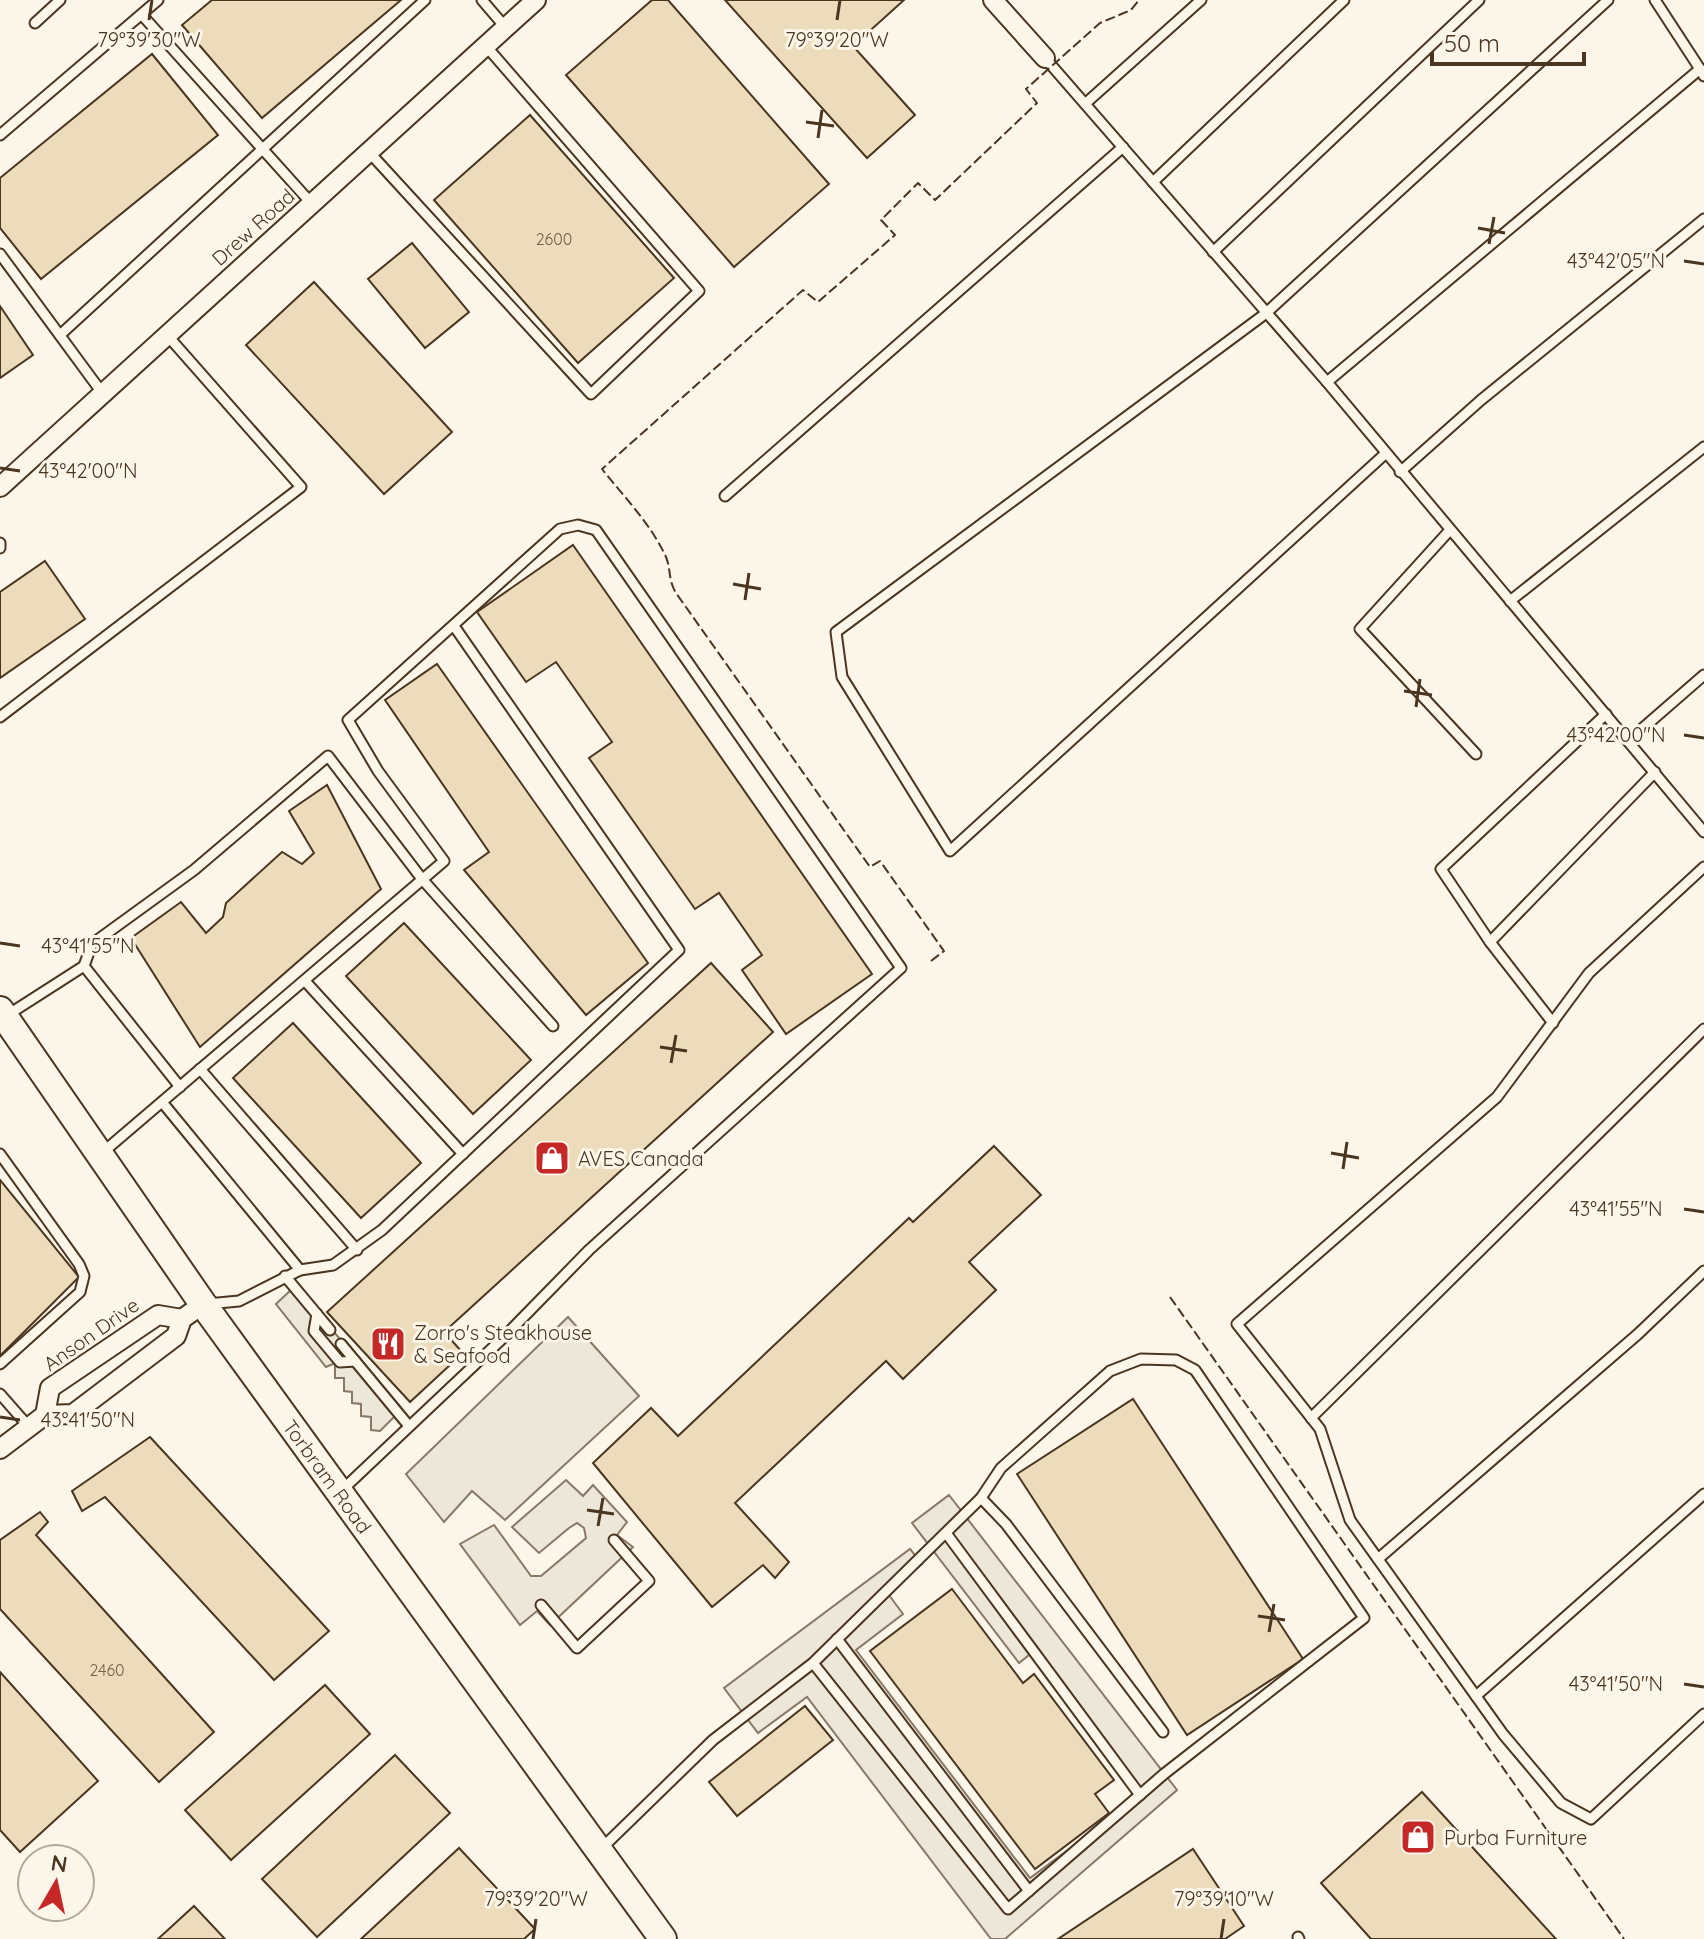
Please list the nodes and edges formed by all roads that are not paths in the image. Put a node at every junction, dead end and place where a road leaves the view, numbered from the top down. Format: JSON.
{"nodes":[{"id":1,"x":60,"y":0,"type":"edge"},
{"id":2,"x":158,"y":0,"type":"edge"},
{"id":3,"x":425,"y":0,"type":"edge"},
{"id":4,"x":482,"y":0,"type":"edge"},
{"id":5,"x":536,"y":0,"type":"edge"},
{"id":6,"x":993,"y":0,"type":"edge"},
{"id":7,"x":1201,"y":0,"type":"edge"},
{"id":8,"x":1344,"y":0,"type":"edge"},
{"id":9,"x":1479,"y":0,"type":"edge"},
{"id":10,"x":1608,"y":0,"type":"edge"},
{"id":11,"x":1655,"y":0,"type":"edge"},
{"id":12,"x":142,"y":15,"type":"junction"},
{"id":13,"x":35,"y":23,"type":"dead end"},
{"id":14,"x":506,"y":28,"type":"junction"},
{"id":15,"x":486,"y":46,"type":"junction"},
{"id":16,"x":1045,"y":58,"type":"joint"},
{"id":17,"x":1702,"y":72,"type":"edge"},
{"id":18,"x":1086,"y":103,"type":"junction"},
{"id":19,"x":0,"y":135,"type":"edge"},
{"id":20,"x":1123,"y":147,"type":"junction"},
{"id":21,"x":262,"y":149,"type":"junction"},
{"id":22,"x":369,"y":152,"type":"junction"},
{"id":23,"x":1153,"y":182,"type":"junction"},
{"id":24,"x":312,"y":204,"type":"junction"},
{"id":25,"x":1704,"y":219,"type":"edge"},
{"id":26,"x":1213,"y":252,"type":"junction"},
{"id":27,"x":0,"y":254,"type":"edge"},
{"id":28,"x":1265,"y":314,"type":"junction"},
{"id":29,"x":60,"y":335,"type":"junction"},
{"id":30,"x":167,"y":335,"type":"junction"},
{"id":31,"x":1327,"y":382,"type":"junction"},
{"id":32,"x":103,"y":394,"type":"junction"},
{"id":33,"x":1704,"y":447,"type":"edge"},
{"id":34,"x":1385,"y":454,"type":"junction"},
{"id":35,"x":1400,"y":472,"type":"junction"},
{"id":36,"x":0,"y":487,"type":"edge"},
{"id":37,"x":725,"y":496,"type":"dead end"},
{"id":38,"x":1450,"y":530,"type":"junction"},
{"id":39,"x":1510,"y":601,"type":"junction"},
{"id":40,"x":454,"y":626,"type":"junction"},
{"id":41,"x":1704,"y":675,"type":"edge"},
{"id":42,"x":1606,"y":714,"type":"junction"},
{"id":43,"x":0,"y":717,"type":"edge"},
{"id":44,"x":1628,"y":741,"type":"junction"},
{"id":45,"x":1476,"y":754,"type":"dead end"},
{"id":46,"x":1655,"y":772,"type":"junction"},
{"id":47,"x":1704,"y":832,"type":"edge"},
{"id":48,"x":1704,"y":867,"type":"edge"},
{"id":49,"x":422,"y":879,"type":"junction"},
{"id":50,"x":1490,"y":942,"type":"junction"},
{"id":51,"x":84,"y":966,"type":"junction"},
{"id":52,"x":305,"y":981,"type":"junction"},
{"id":53,"x":2,"y":1016,"type":"edge"},
{"id":54,"x":1553,"y":1023,"type":"junction"},
{"id":55,"x":553,"y":1026,"type":"dead end"},
{"id":56,"x":1704,"y":1029,"type":"edge"},
{"id":57,"x":200,"y":1069,"type":"junction"},
{"id":58,"x":180,"y":1087,"type":"junction"},
{"id":59,"x":162,"y":1102,"type":"junction"},
{"id":60,"x":0,"y":1154,"type":"edge"},
{"id":61,"x":463,"y":1154,"type":"junction"},
{"id":62,"x":99,"y":1155,"type":"junction"},
{"id":63,"x":357,"y":1250,"type":"junction"},
{"id":64,"x":300,"y":1270,"type":"junction"},
{"id":65,"x":1704,"y":1271,"type":"edge"},
{"id":66,"x":285,"y":1276,"type":"junction"},
{"id":67,"x":192,"y":1311,"type":"junction"},
{"id":68,"x":317,"y":1314,"type":"junction"},
{"id":69,"x":330,"y":1330,"type":"dead end"},
{"id":70,"x":341,"y":1344,"type":"dead end"},
{"id":71,"x":355,"y":1361,"type":"junction"},
{"id":72,"x":0,"y":1364,"type":"edge"},
{"id":73,"x":0,"y":1394,"type":"edge"},
{"id":74,"x":45,"y":1415,"type":"junction"},
{"id":75,"x":1311,"y":1418,"type":"junction"},
{"id":76,"x":409,"y":1426,"type":"junction"},
{"id":77,"x":29,"y":1427,"type":"junction"},
{"id":78,"x":0,"y":1449,"type":"edge"},
{"id":79,"x":339,"y":1492,"type":"junction"},
{"id":80,"x":1704,"y":1494,"type":"edge"},
{"id":81,"x":981,"y":1498,"type":"junction"},
{"id":82,"x":946,"y":1533,"type":"junction"},
{"id":83,"x":614,"y":1540,"type":"dead end"},
{"id":84,"x":1378,"y":1559,"type":"junction"},
{"id":85,"x":541,"y":1605,"type":"dead end"},
{"id":86,"x":837,"y":1639,"type":"junction"},
{"id":87,"x":813,"y":1663,"type":"junction"},
{"id":88,"x":1476,"y":1696,"type":"junction"},
{"id":89,"x":1704,"y":1714,"type":"edge"},
{"id":90,"x":1163,"y":1732,"type":"dead end"},
{"id":91,"x":1140,"y":1795,"type":"junction"},
{"id":92,"x":599,"y":1851,"type":"junction"},
{"id":93,"x":1029,"y":1891,"type":"junction"},
{"id":94,"x":663,"y":1939,"type":"edge"}],
"edges":[{"from":1,"to":13,"type":"lane"},
{"from":2,"to":12,"type":"lane"},
{"from":3,"to":21,"type":"lane"},
{"from":4,"to":14,"type":"lane"},
{"from":5,"to":14,"type":"street","name":"Drew Road"},
{"from":6,"to":16,"type":"street"},
{"from":7,"to":18,"type":"lane"},
{"from":8,"to":23,"type":"lane"},
{"from":9,"to":26,"type":"lane"},
{"from":10,"to":28,"type":"lane"},
{"from":11,"to":17,"type":"lane"},
{"from":12,"to":19,"type":"lane"},
{"from":12,"to":21,"type":"lane"},
{"from":14,"to":15,"type":"street","name":"Drew Road"},
{"from":15,"to":22,"type":"street","name":"Drew Road"},
{"from":15,"to":22,"type":"lane"},
{"from":16,"to":18,"type":"lane"},
{"from":17,"to":31,"type":"lane"},
{"from":18,"to":20,"type":"lane"},
{"from":20,"to":23,"type":"lane"},
{"from":20,"to":37,"type":"lane"},
{"from":21,"to":24,"type":"lane"},
{"from":21,"to":29,"type":"lane"},
{"from":22,"to":24,"type":"street","name":"Drew Road"},
{"from":23,"to":26,"type":"lane"},
{"from":24,"to":30,"type":"street","name":"Drew Road"},
{"from":25,"to":35,"type":"lane"},
{"from":26,"to":28,"type":"lane"},
{"from":27,"to":29,"type":"lane"},
{"from":28,"to":31,"type":"lane"},
{"from":28,"to":34,"type":"lane"},
{"from":29,"to":32,"type":"lane"},
{"from":30,"to":32,"type":"street","name":"Drew Road"},
{"from":30,"to":43,"type":"lane"},
{"from":31,"to":34,"type":"lane"},
{"from":32,"to":36,"type":"street","name":"Drew Road"},
{"from":33,"to":39,"type":"lane"},
{"from":34,"to":35,"type":"lane"},
{"from":35,"to":38,"type":"lane"},
{"from":38,"to":39,"type":"lane"},
{"from":38,"to":45,"type":"lane"},
{"from":39,"to":42,"type":"lane"},
{"from":40,"to":49,"type":"lane"},
{"from":40,"to":61,"type":"lane"},
{"from":40,"to":76,"type":"lane"},
{"from":41,"to":44,"type":"lane"},
{"from":42,"to":44,"type":"lane"},
{"from":42,"to":50,"type":"lane"},
{"from":44,"to":46,"type":"lane"},
{"from":46,"to":47,"type":"lane"},
{"from":46,"to":50,"type":"lane"},
{"from":48,"to":54,"type":"lane"},
{"from":49,"to":51,"type":"lane"},
{"from":49,"to":52,"type":"lane"},
{"from":49,"to":55,"type":"lane"},
{"from":50,"to":54,"type":"lane"},
{"from":51,"to":53,"type":"lane"},
{"from":51,"to":58,"type":"lane"},
{"from":52,"to":57,"type":"lane"},
{"from":52,"to":61,"type":"lane"},
{"from":53,"to":62,"type":"main road","name":"Torbram Road"},
{"from":54,"to":75,"type":"lane"},
{"from":56,"to":75,"type":"lane"},
{"from":57,"to":58,"type":"lane"},
{"from":57,"to":63,"type":"lane"},
{"from":58,"to":59,"type":"lane"},
{"from":59,"to":62,"type":"lane"},
{"from":59,"to":64,"type":"lane"},
{"from":60,"to":72,"type":"lane"},
{"from":61,"to":63,"type":"lane"},
{"from":62,"to":67,"type":"main road","name":"Torbram Road"},
{"from":63,"to":64,"type":"lane"},
{"from":64,"to":66,"type":"lane"},
{"from":65,"to":84,"type":"lane"},
{"from":66,"to":67,"type":"lane"},
{"from":66,"to":68,"type":"lane"},
{"from":67,"to":74,"type":"street","name":"Anson Drive"},
{"from":67,"to":74,"type":"street","name":"Anson Drive"},
{"from":67,"to":79,"type":"main road","name":"Torbram Road"},
{"from":68,"to":69,"type":"lane"},
{"from":68,"to":71,"type":"lane"},
{"from":70,"to":71,"type":"lane"},
{"from":71,"to":76,"type":"lane"},
{"from":73,"to":77,"type":"lane"},
{"from":74,"to":77,"type":"street","name":"Anson Drive"},
{"from":75,"to":84,"type":"lane"},
{"from":76,"to":79,"type":"lane"},
{"from":77,"to":78,"type":"street","name":"Anson Drive"},
{"from":79,"to":92,"type":"main road","name":"Torbram Road"},
{"from":80,"to":88,"type":"lane"},
{"from":81,"to":82,"type":"lane"},
{"from":81,"to":90,"type":"lane"},
{"from":81,"to":91,"type":"lane"},
{"from":82,"to":86,"type":"lane"},
{"from":82,"to":91,"type":"lane"},
{"from":83,"to":85,"type":"lane"},
{"from":84,"to":88,"type":"lane"},
{"from":86,"to":87,"type":"lane"},
{"from":86,"to":93,"type":"lane"},
{"from":87,"to":92,"type":"lane"},
{"from":87,"to":93,"type":"lane"},
{"from":88,"to":89,"type":"lane"},
{"from":91,"to":93,"type":"lane"},
{"from":92,"to":94,"type":"main road","name":"Torbram Road"}]}
